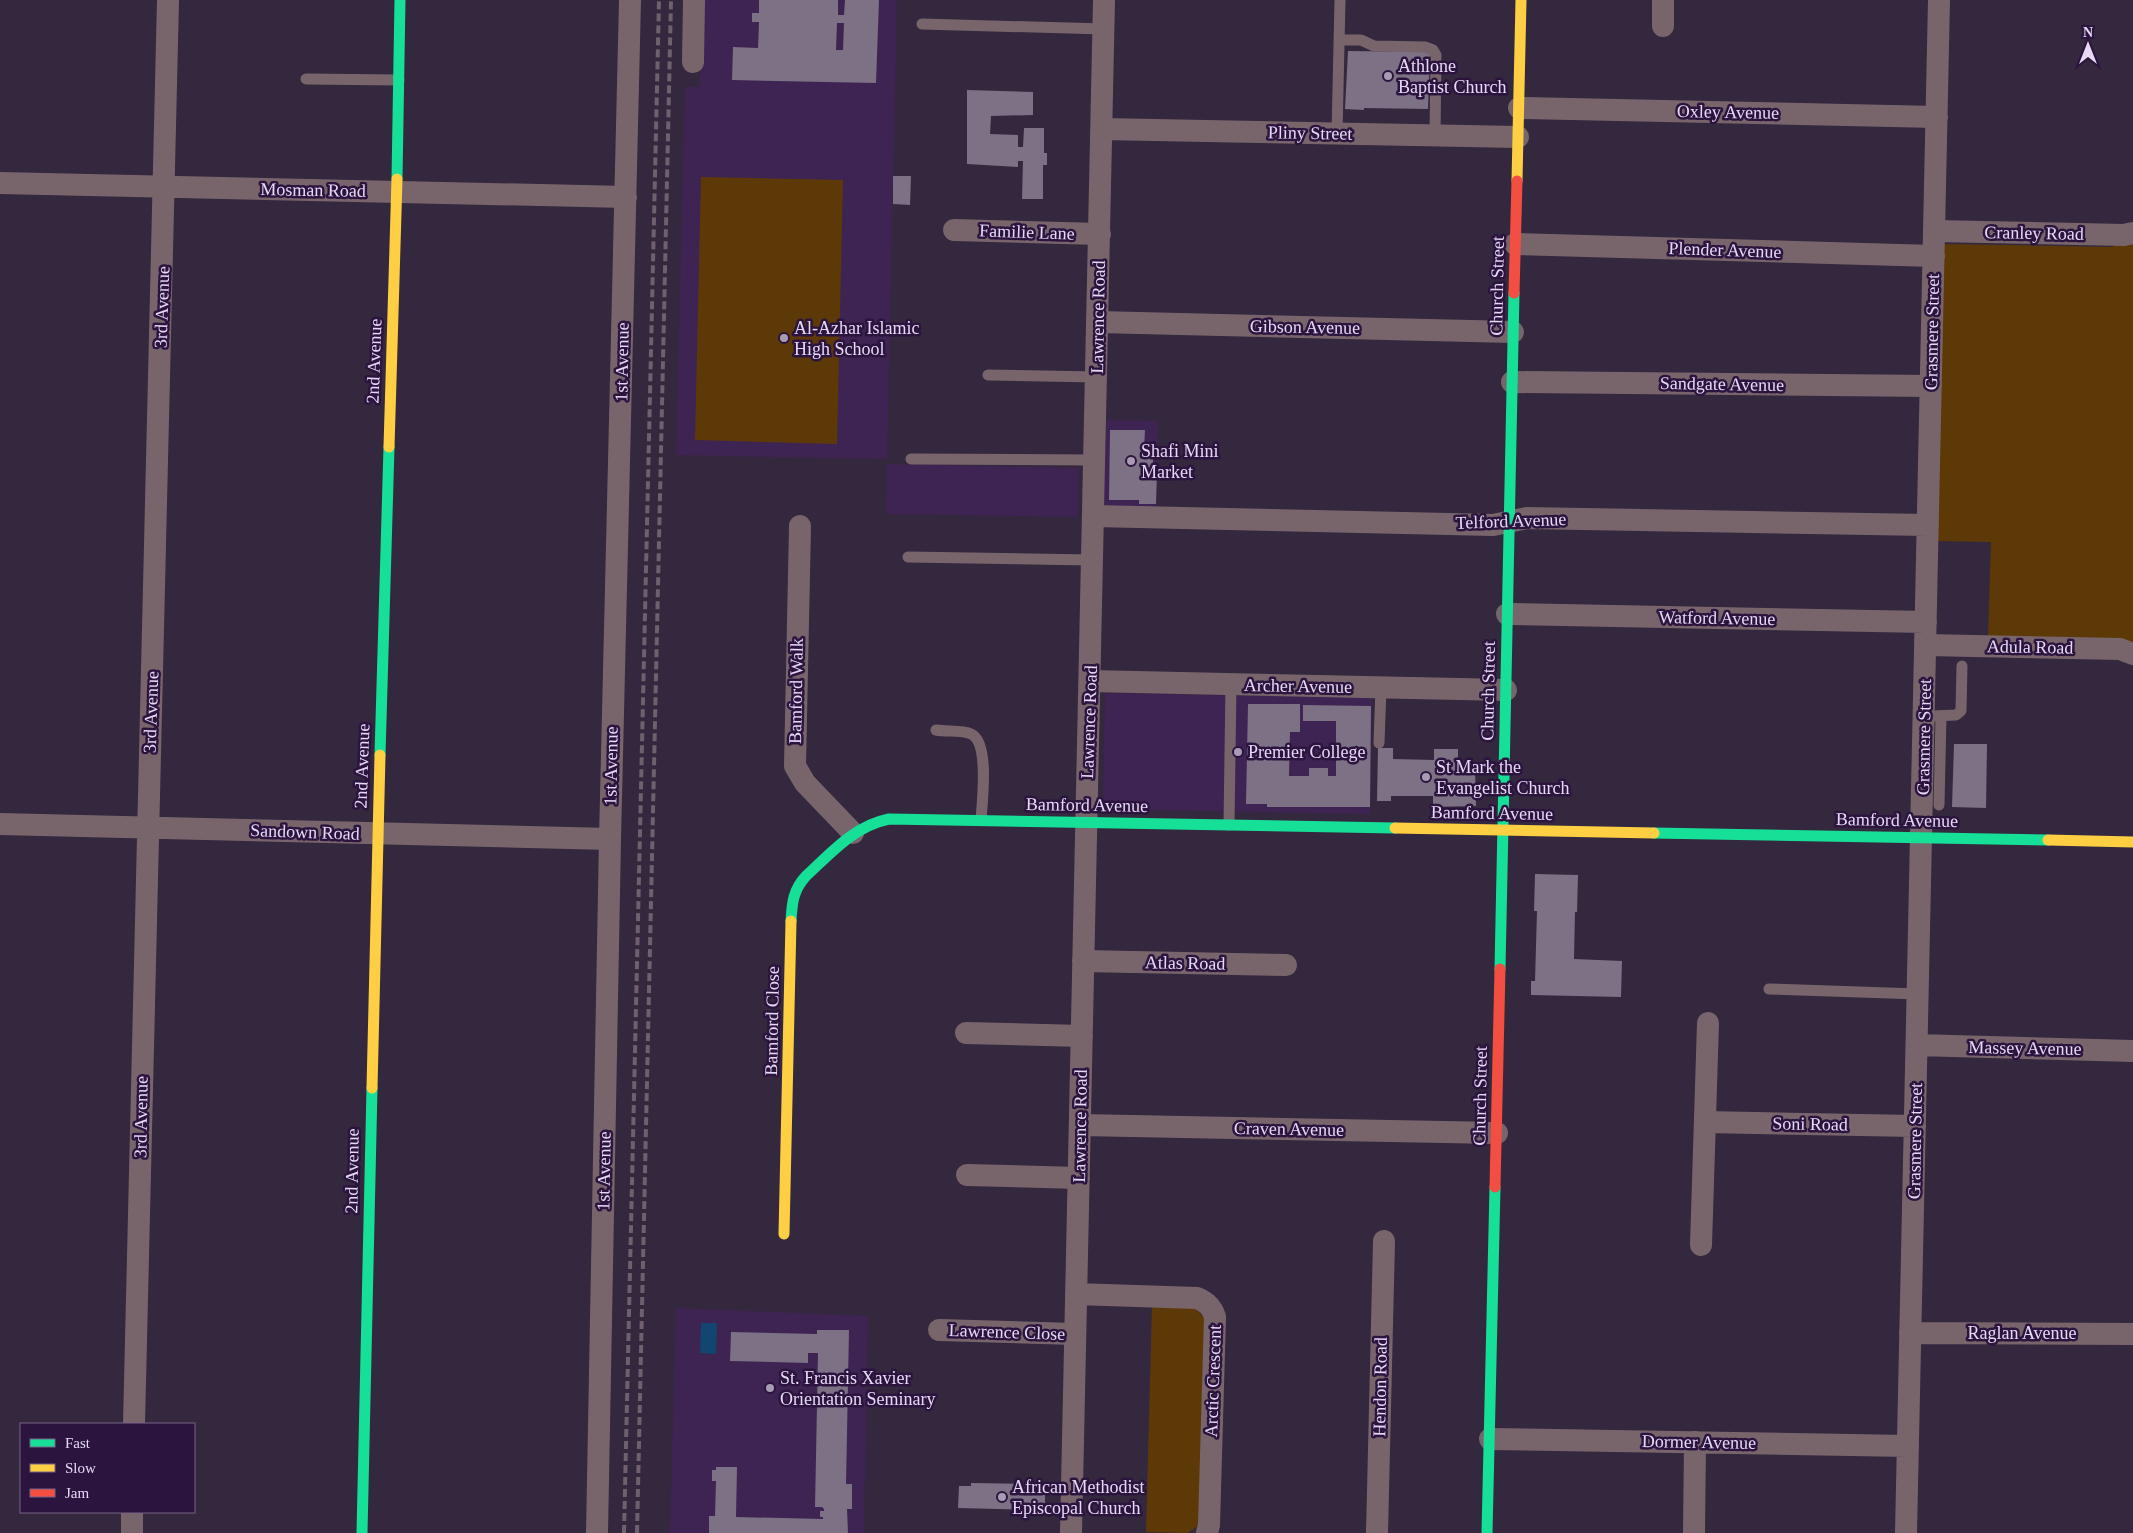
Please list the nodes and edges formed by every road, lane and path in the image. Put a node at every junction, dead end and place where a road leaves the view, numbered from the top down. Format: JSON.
{"nodes":[{"id":1,"x":168,"y":0,"type":"edge"},
{"id":2,"x":400,"y":0,"type":"edge"},
{"id":3,"x":630,"y":0,"type":"edge"},
{"id":4,"x":694,"y":0,"type":"edge"},
{"id":5,"x":1104,"y":0,"type":"edge"},
{"id":6,"x":1340,"y":0,"type":"edge"},
{"id":7,"x":1521,"y":0,"type":"edge"},
{"id":8,"x":1663,"y":0,"type":"edge"},
{"id":9,"x":1939,"y":0,"type":"edge"},
{"id":10,"x":922,"y":24,"type":"dead end"},
{"id":11,"x":1663,"y":26,"type":"dead end"},
{"id":12,"x":1104,"y":29,"type":"junction"},
{"id":13,"x":1339,"y":40,"type":"junction"},
{"id":14,"x":693,"y":62,"type":"dead end"},
{"id":15,"x":306,"y":79,"type":"dead end"},
{"id":16,"x":399,"y":80,"type":"junction"},
{"id":17,"x":1519,"y":108,"type":"junction"},
{"id":18,"x":1937,"y":117,"type":"junction"},
{"id":19,"x":1102,"y":129,"type":"junction"},
{"id":20,"x":1337,"y":134,"type":"junction"},
{"id":21,"x":1434,"y":136,"type":"junction"},
{"id":22,"x":1518,"y":138,"type":"junction"},
{"id":23,"x":0,"y":183,"type":"edge"},
{"id":24,"x":165,"y":186,"type":"junction"},
{"id":25,"x":397,"y":192,"type":"junction"},
{"id":26,"x":626,"y":197,"type":"junction"},
{"id":27,"x":954,"y":230,"type":"dead end"},
{"id":28,"x":1934,"y":231,"type":"junction"},
{"id":29,"x":2133,"y":233,"type":"edge"},
{"id":30,"x":1100,"y":234,"type":"junction"},
{"id":31,"x":1515,"y":244,"type":"junction"},
{"id":32,"x":1934,"y":256,"type":"junction"},
{"id":33,"x":1098,"y":322,"type":"junction"},
{"id":34,"x":1513,"y":332,"type":"junction"},
{"id":35,"x":988,"y":375,"type":"dead end"},
{"id":36,"x":1097,"y":377,"type":"junction"},
{"id":37,"x":1512,"y":382,"type":"junction"},
{"id":38,"x":1931,"y":386,"type":"junction"},
{"id":39,"x":911,"y":460,"type":"dead end"},
{"id":40,"x":1095,"y":460,"type":"junction"},
{"id":41,"x":1094,"y":516,"type":"junction"},
{"id":42,"x":1509,"y":522,"type":"junction"},
{"id":43,"x":1928,"y":525,"type":"junction"},
{"id":44,"x":800,"y":526,"type":"dead end"},
{"id":45,"x":908,"y":557,"type":"dead end"},
{"id":46,"x":1093,"y":560,"type":"junction"},
{"id":47,"x":1507,"y":614,"type":"junction"},
{"id":48,"x":1926,"y":622,"type":"junction"},
{"id":49,"x":1926,"y":645,"type":"junction"},
{"id":50,"x":2133,"y":654,"type":"edge"},
{"id":51,"x":1962,"y":666,"type":"dead end"},
{"id":52,"x":1090,"y":681,"type":"junction"},
{"id":53,"x":1231,"y":684,"type":"junction"},
{"id":54,"x":1381,"y":688,"type":"junction"},
{"id":55,"x":1506,"y":690,"type":"junction"},
{"id":56,"x":1932,"y":716,"type":"junction"},
{"id":57,"x":936,"y":730,"type":"dead end"},
{"id":58,"x":1379,"y":743,"type":"dead end"},
{"id":59,"x":1939,"y":805,"type":"dead end"},
{"id":60,"x":981,"y":821,"type":"junction"},
{"id":61,"x":1086,"y":822,"type":"junction"},
{"id":62,"x":0,"y":824,"type":"edge"},
{"id":63,"x":1230,"y":825,"type":"junction"},
{"id":64,"x":148,"y":828,"type":"junction"},
{"id":65,"x":1504,"y":830,"type":"junction"},
{"id":66,"x":853,"y":833,"type":"junction"},
{"id":67,"x":378,"y":834,"type":"junction"},
{"id":68,"x":1922,"y":838,"type":"junction"},
{"id":69,"x":610,"y":839,"type":"junction"},
{"id":70,"x":2133,"y":842,"type":"edge"},
{"id":71,"x":1083,"y":961,"type":"junction"},
{"id":72,"x":1286,"y":965,"type":"dead end"},
{"id":73,"x":1770,"y":989,"type":"dead end"},
{"id":74,"x":1918,"y":994,"type":"junction"},
{"id":75,"x":1708,"y":1022,"type":"dead end"},
{"id":76,"x":966,"y":1033,"type":"dead end"},
{"id":77,"x":1082,"y":1036,"type":"junction"},
{"id":78,"x":1917,"y":1045,"type":"junction"},
{"id":79,"x":2133,"y":1051,"type":"edge"},
{"id":80,"x":1705,"y":1122,"type":"junction"},
{"id":81,"x":1081,"y":1125,"type":"junction"},
{"id":82,"x":1915,"y":1126,"type":"junction"},
{"id":83,"x":1497,"y":1133,"type":"junction"},
{"id":84,"x":967,"y":1175,"type":"dead end"},
{"id":85,"x":1080,"y":1178,"type":"junction"},
{"id":86,"x":784,"y":1234,"type":"dead end"},
{"id":87,"x":1384,"y":1241,"type":"dead end"},
{"id":88,"x":1701,"y":1245,"type":"dead end"},
{"id":89,"x":1076,"y":1294,"type":"junction"},
{"id":90,"x":939,"y":1330,"type":"dead end"},
{"id":91,"x":1910,"y":1333,"type":"junction"},
{"id":92,"x":1075,"y":1334,"type":"junction"},
{"id":93,"x":2133,"y":1334,"type":"edge"},
{"id":94,"x":134,"y":1423,"type":"edge"},
{"id":95,"x":1490,"y":1439,"type":"junction"},
{"id":96,"x":1696,"y":1442,"type":"junction"},
{"id":97,"x":1908,"y":1446,"type":"junction"},
{"id":98,"x":132,"y":1513,"type":"edge"},
{"id":99,"x":132,"y":1533,"type":"edge"},
{"id":100,"x":362,"y":1533,"type":"edge"},
{"id":101,"x":598,"y":1533,"type":"edge"},
{"id":102,"x":1071,"y":1533,"type":"edge"},
{"id":103,"x":1207,"y":1533,"type":"edge"},
{"id":104,"x":1376,"y":1533,"type":"edge"},
{"id":105,"x":1487,"y":1533,"type":"edge"},
{"id":106,"x":1694,"y":1533,"type":"edge"},
{"id":107,"x":1906,"y":1533,"type":"edge"}],
"edges":[{"from":1,"to":24,"type":"street","name":"3rd Avenue"},
{"from":2,"to":16,"type":"street","name":"2nd Avenue"},
{"from":3,"to":26,"type":"street","name":"1st Avenue"},
{"from":4,"to":14,"type":"street"},
{"from":5,"to":12,"type":"street","name":"Lawrence Road"},
{"from":6,"to":13,"type":"lane"},
{"from":7,"to":17,"type":"street","name":"Church Street"},
{"from":8,"to":11,"type":"street"},
{"from":9,"to":18,"type":"street","name":"Grasmere Street"},
{"from":10,"to":12,"type":"lane"},
{"from":12,"to":19,"type":"street","name":"Lawrence Road"},
{"from":13,"to":20,"type":"lane"},
{"from":13,"to":21,"type":"lane"},
{"from":15,"to":16,"type":"lane"},
{"from":16,"to":25,"type":"street","name":"2nd Avenue"},
{"from":17,"to":18,"type":"street","name":"Oxley Avenue"},
{"from":17,"to":22,"type":"street","name":"Church Street"},
{"from":18,"to":28,"type":"street","name":"Grasmere Street"},
{"from":19,"to":20,"type":"street","name":"Pliny Street"},
{"from":19,"to":30,"type":"street","name":"Lawrence Road"},
{"from":20,"to":21,"type":"street","name":"Pliny Street"},
{"from":21,"to":22,"type":"street","name":"Pliny Street"},
{"from":22,"to":31,"type":"street","name":"Church Street"},
{"from":23,"to":24,"type":"street","name":"Mosman Road"},
{"from":24,"to":25,"type":"street","name":"Mosman Road"},
{"from":24,"to":64,"type":"street","name":"3rd Avenue"},
{"from":25,"to":26,"type":"street","name":"Mosman Road"},
{"from":25,"to":67,"type":"street","name":"2nd Avenue"},
{"from":26,"to":69,"type":"street","name":"1st Avenue"},
{"from":27,"to":30,"type":"street","name":"Familie Lane"},
{"from":28,"to":29,"type":"street","name":"Cranley Road"},
{"from":28,"to":32,"type":"street","name":"Grasmere Street"},
{"from":30,"to":33,"type":"street","name":"Lawrence Road"},
{"from":31,"to":32,"type":"street","name":"Plender Avenue"},
{"from":31,"to":34,"type":"street","name":"Church Street"},
{"from":32,"to":38,"type":"street","name":"Grasmere Street"},
{"from":33,"to":34,"type":"street","name":"Gibson Avenue"},
{"from":33,"to":36,"type":"street","name":"Lawrence Road"},
{"from":34,"to":37,"type":"street","name":"Church Street"},
{"from":35,"to":36,"type":"lane"},
{"from":36,"to":40,"type":"street","name":"Lawrence Road"},
{"from":37,"to":38,"type":"street","name":"Sandgate Avenue"},
{"from":37,"to":42,"type":"street","name":"Church Street"},
{"from":38,"to":43,"type":"street","name":"Grasmere Street"},
{"from":39,"to":40,"type":"lane"},
{"from":40,"to":41,"type":"street","name":"Lawrence Road"},
{"from":41,"to":42,"type":"street","name":"Telford Avenue"},
{"from":41,"to":46,"type":"street","name":"Lawrence Road"},
{"from":42,"to":43,"type":"street","name":"Telford Avenue"},
{"from":42,"to":47,"type":"street","name":"Church Street"},
{"from":43,"to":48,"type":"street","name":"Grasmere Street"},
{"from":44,"to":66,"type":"street","name":"Bamford Walk"},
{"from":45,"to":46,"type":"lane"},
{"from":46,"to":52,"type":"street","name":"Lawrence Road"},
{"from":47,"to":48,"type":"street","name":"Watford Avenue"},
{"from":47,"to":55,"type":"street","name":"Church Street"},
{"from":48,"to":49,"type":"street","name":"Grasmere Street"},
{"from":49,"to":50,"type":"street","name":"Adula Road"},
{"from":49,"to":56,"type":"street","name":"Grasmere Street"},
{"from":51,"to":56,"type":"lane"},
{"from":52,"to":53,"type":"street","name":"Archer Avenue"},
{"from":52,"to":61,"type":"street","name":"Lawrence Road"},
{"from":53,"to":54,"type":"street","name":"Archer Avenue"},
{"from":53,"to":63,"type":"lane"},
{"from":54,"to":55,"type":"street","name":"Archer Avenue"},
{"from":54,"to":58,"type":"lane"},
{"from":55,"to":65,"type":"street","name":"Church Street"},
{"from":56,"to":59,"type":"lane"},
{"from":56,"to":68,"type":"street","name":"Grasmere Street"},
{"from":57,"to":60,"type":"lane"},
{"from":60,"to":61,"type":"street","name":"Bamford Avenue"},
{"from":60,"to":66,"type":"street","name":"Bamford Avenue"},
{"from":61,"to":63,"type":"street","name":"Bamford Avenue"},
{"from":61,"to":71,"type":"street","name":"Lawrence Road"},
{"from":62,"to":64,"type":"street","name":"Sandown Road"},
{"from":63,"to":65,"type":"street","name":"Bamford Avenue"},
{"from":64,"to":67,"type":"street","name":"Sandown Road"},
{"from":64,"to":94,"type":"street","name":"3rd Avenue"},
{"from":65,"to":68,"type":"street","name":"Bamford Avenue"},
{"from":65,"to":83,"type":"street","name":"Church Street"},
{"from":66,"to":86,"type":"street","name":"Bamford Close"},
{"from":67,"to":69,"type":"street","name":"Sandown Road"},
{"from":67,"to":100,"type":"street","name":"2nd Avenue"},
{"from":68,"to":70,"type":"street","name":"Bamford Avenue"},
{"from":68,"to":74,"type":"street","name":"Grasmere Street"},
{"from":69,"to":101,"type":"street","name":"1st Avenue"},
{"from":71,"to":72,"type":"street","name":"Atlas Road"},
{"from":71,"to":77,"type":"street","name":"Lawrence Road"},
{"from":73,"to":74,"type":"lane"},
{"from":74,"to":78,"type":"street","name":"Grasmere Street"},
{"from":75,"to":80,"type":"street"},
{"from":76,"to":77,"type":"street"},
{"from":77,"to":81,"type":"street","name":"Lawrence Road"},
{"from":78,"to":79,"type":"street","name":"Massey Avenue"},
{"from":78,"to":82,"type":"street","name":"Grasmere Street"},
{"from":80,"to":82,"type":"street","name":"Soni Road"},
{"from":80,"to":88,"type":"street"},
{"from":81,"to":83,"type":"street","name":"Craven Avenue"},
{"from":81,"to":85,"type":"street","name":"Lawrence Road"},
{"from":82,"to":91,"type":"street","name":"Grasmere Street"},
{"from":83,"to":95,"type":"street","name":"Church Street"},
{"from":84,"to":85,"type":"street"},
{"from":85,"to":89,"type":"street","name":"Lawrence Road"},
{"from":87,"to":104,"type":"street","name":"Hendon Road"},
{"from":89,"to":92,"type":"street","name":"Lawrence Road"},
{"from":89,"to":103,"type":"street","name":"Arctic Crescent"},
{"from":90,"to":92,"type":"street","name":"Lawrence Close"},
{"from":91,"to":93,"type":"street","name":"Raglan Avenue"},
{"from":91,"to":97,"type":"street","name":"Grasmere Street"},
{"from":92,"to":102,"type":"street","name":"Lawrence Road"},
{"from":95,"to":96,"type":"street","name":"Dormer Avenue"},
{"from":95,"to":105,"type":"street","name":"Church Street"},
{"from":96,"to":97,"type":"street","name":"Dormer Avenue"},
{"from":96,"to":106,"type":"street"},
{"from":97,"to":107,"type":"street","name":"Grasmere Street"},
{"from":98,"to":99,"type":"street"}]}
